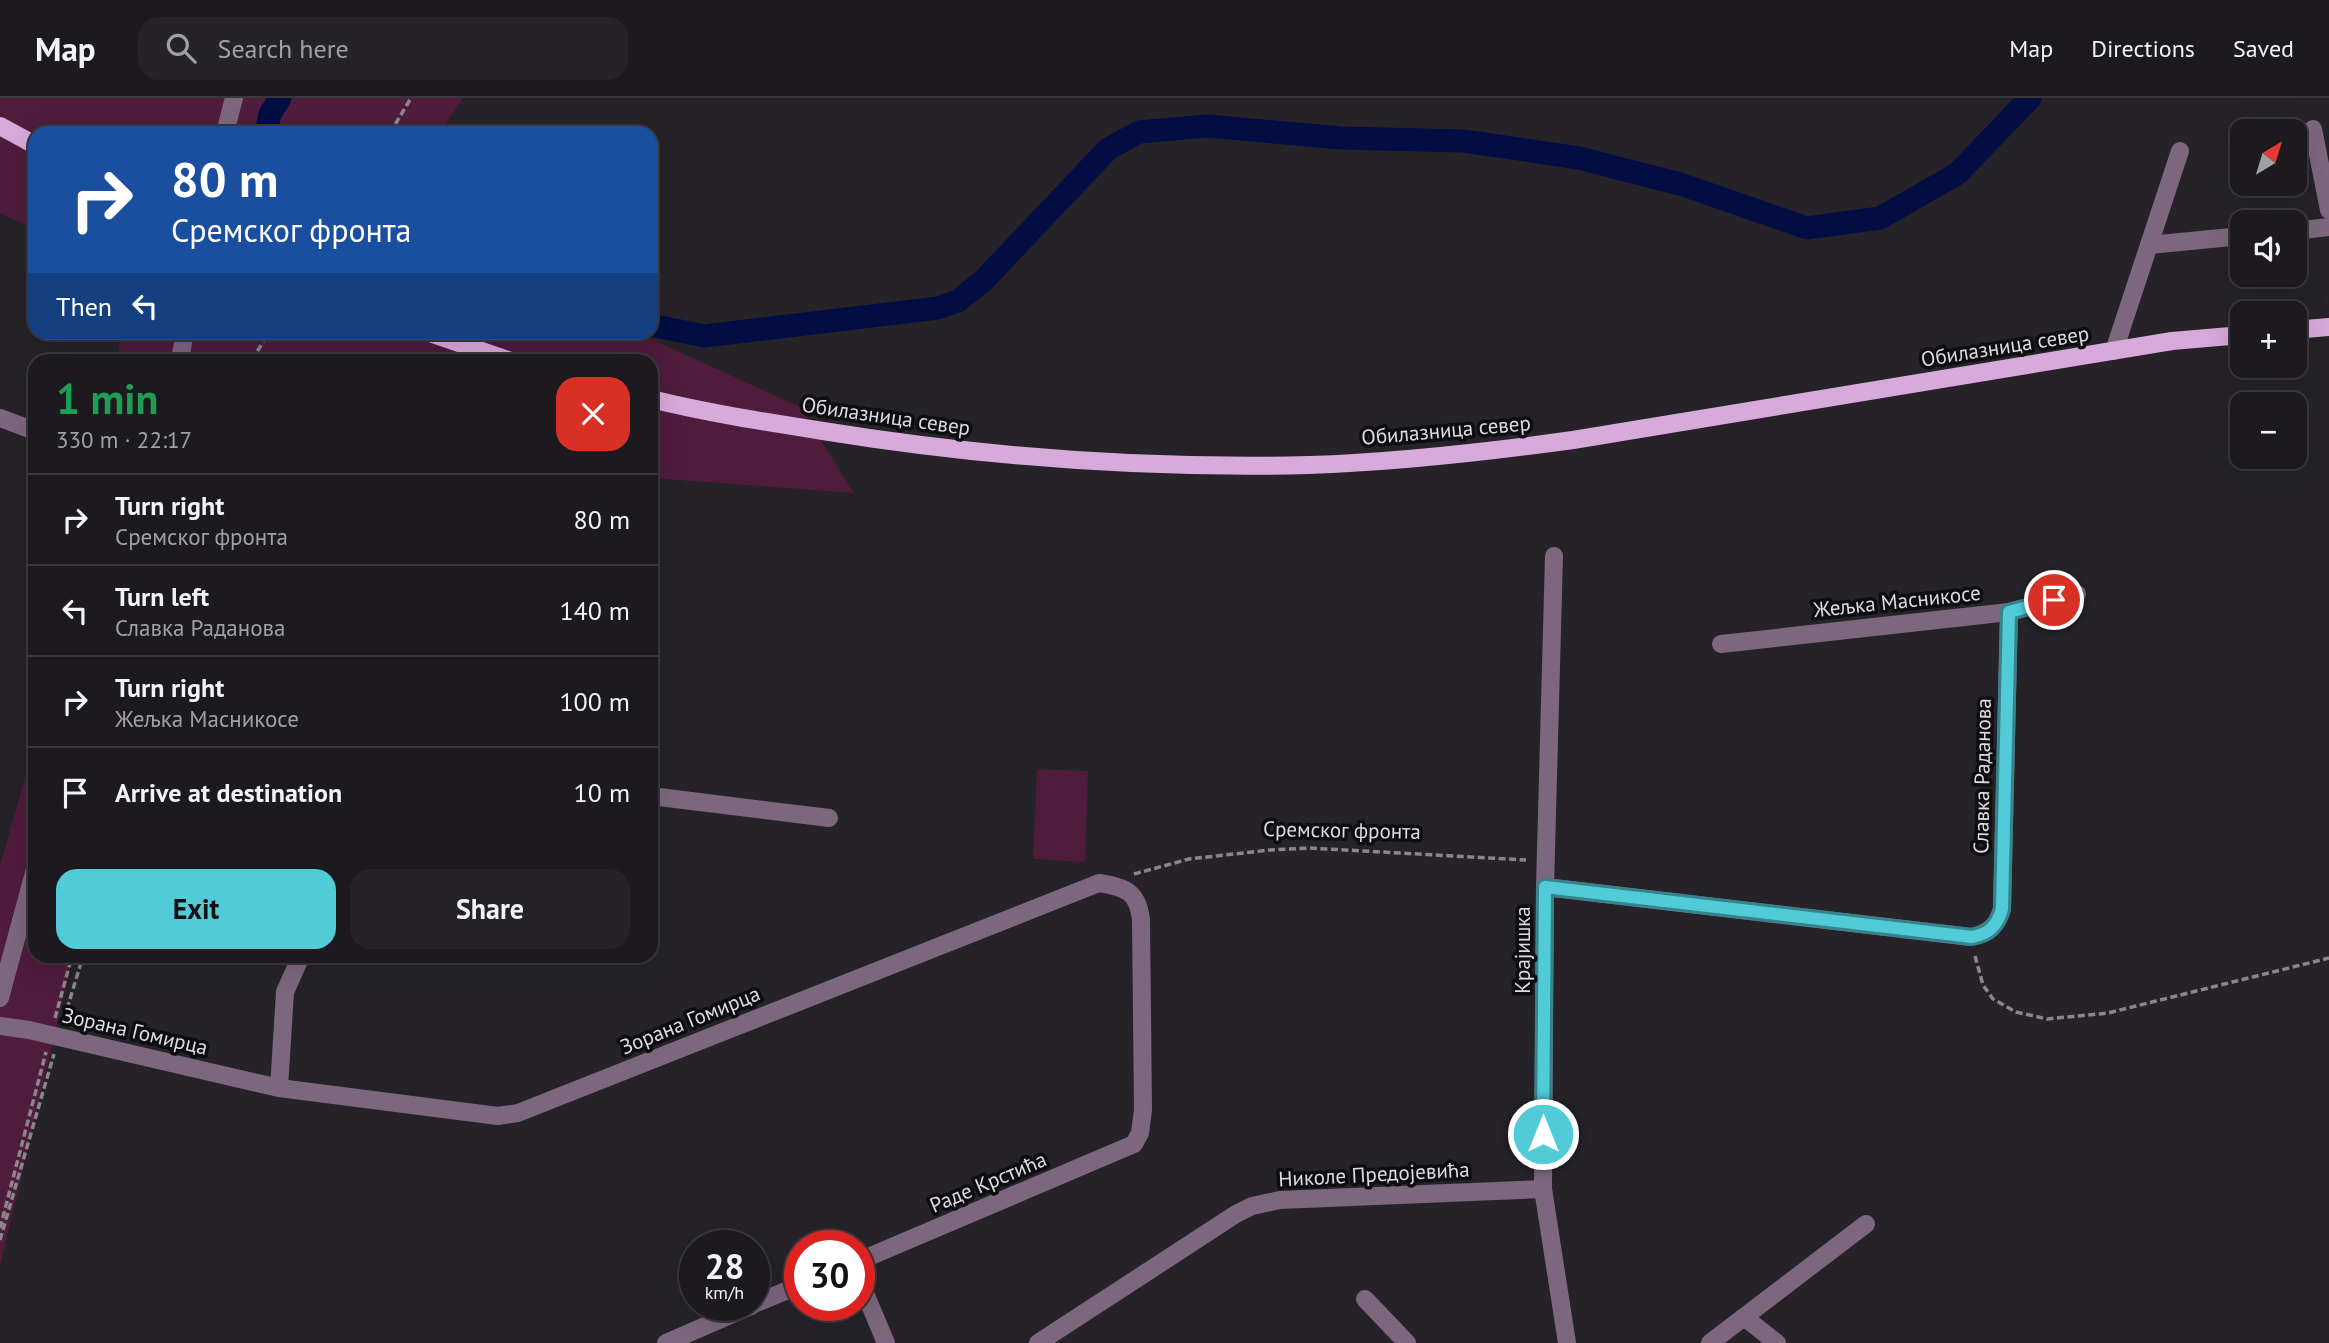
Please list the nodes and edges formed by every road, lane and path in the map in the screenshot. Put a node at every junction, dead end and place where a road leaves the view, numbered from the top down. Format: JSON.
{"nodes":[{"id":1,"x":234,"y":98,"type":"edge"},
{"id":2,"x":411,"y":98,"type":"edge"},
{"id":3,"x":0,"y":126,"type":"edge"},
{"id":4,"x":227,"y":126,"type":"edge"},
{"id":5,"x":394,"y":126,"type":"edge"},
{"id":6,"x":2313,"y":129,"type":"dead end"},
{"id":7,"x":28,"y":141,"type":"edge"},
{"id":8,"x":2180,"y":151,"type":"dead end"},
{"id":9,"x":2329,"y":210,"type":"edge"},
{"id":10,"x":2329,"y":227,"type":"edge"},
{"id":11,"x":2307,"y":230,"type":"edge"},
{"id":12,"x":2230,"y":237,"type":"edge"},
{"id":13,"x":2149,"y":246,"type":"junction"},
{"id":14,"x":2329,"y":327,"type":"edge"},
{"id":15,"x":2307,"y":330,"type":"edge"},
{"id":16,"x":2230,"y":336,"type":"edge"},
{"id":17,"x":450,"y":340,"type":"edge"},
{"id":18,"x":2115,"y":351,"type":"junction"},
{"id":19,"x":491,"y":354,"type":"edge"},
{"id":20,"x":658,"y":401,"type":"edge"},
{"id":21,"x":0,"y":418,"type":"edge"},
{"id":22,"x":28,"y":428,"type":"edge"},
{"id":23,"x":1554,"y":556,"type":"dead end"},
{"id":24,"x":2077,"y":594,"type":"dead end"},
{"id":25,"x":2009,"y":612,"type":"junction"},
{"id":26,"x":1721,"y":644,"type":"dead end"},
{"id":27,"x":658,"y":797,"type":"edge"},
{"id":28,"x":829,"y":818,"type":"dead end"},
{"id":29,"x":1546,"y":861,"type":"junction"},
{"id":30,"x":1099,"y":883,"type":"junction"},
{"id":31,"x":1545,"y":887,"type":"junction"},
{"id":32,"x":28,"y":895,"type":"edge"},
{"id":33,"x":1978,"y":936,"type":"junction"},
{"id":34,"x":2329,"y":958,"type":"edge"},
{"id":35,"x":71,"y":963,"type":"edge"},
{"id":36,"x":81,"y":963,"type":"edge"},
{"id":37,"x":298,"y":963,"type":"edge"},
{"id":38,"x":0,"y":998,"type":"edge"},
{"id":39,"x":0,"y":1026,"type":"edge"},
{"id":40,"x":55,"y":1036,"type":"junction"},
{"id":41,"x":279,"y":1088,"type":"junction"},
{"id":42,"x":1543,"y":1189,"type":"junction"},
{"id":43,"x":1866,"y":1224,"type":"dead end"},
{"id":44,"x":0,"y":1228,"type":"edge"},
{"id":45,"x":0,"y":1240,"type":"edge"},
{"id":46,"x":875,"y":1254,"type":"edge"},
{"id":47,"x":1366,"y":1299,"type":"dead end"},
{"id":48,"x":875,"y":1317,"type":"edge"},
{"id":49,"x":1744,"y":1317,"type":"junction"},
{"id":50,"x":716,"y":1321,"type":"edge"},
{"id":51,"x":666,"y":1343,"type":"edge"},
{"id":52,"x":886,"y":1343,"type":"edge"},
{"id":53,"x":1038,"y":1343,"type":"edge"},
{"id":54,"x":1408,"y":1343,"type":"edge"},
{"id":55,"x":1567,"y":1343,"type":"edge"},
{"id":56,"x":1710,"y":1343,"type":"edge"},
{"id":57,"x":1777,"y":1343,"type":"edge"}],
"edges":[{"from":1,"to":4,"type":"street"},
{"from":2,"to":5,"type":"path"},
{"from":3,"to":7,"type":"main road"},
{"from":6,"to":9,"type":"street"},
{"from":8,"to":13,"type":"street"},
{"from":10,"to":11,"type":"street"},
{"from":12,"to":13,"type":"street"},
{"from":13,"to":18,"type":"street"},
{"from":14,"to":15,"type":"main road"},
{"from":16,"to":18,"type":"main road","name":"Обилазница север"},
{"from":17,"to":19,"type":"main road"},
{"from":18,"to":20,"type":"main road","name":"Обилазница север"},
{"from":21,"to":22,"type":"street"},
{"from":23,"to":29,"type":"street","name":"Крајишка"},
{"from":24,"to":25,"type":"street","name":"Жељка Масникосе"},
{"from":25,"to":26,"type":"street","name":"Жељка Масникосе"},
{"from":25,"to":33,"type":"street","name":"Славка Раданова"},
{"from":27,"to":28,"type":"street"},
{"from":29,"to":30,"type":"path","name":"Сремског фронта"},
{"from":29,"to":31,"type":"street","name":"Крајишка"},
{"from":30,"to":41,"type":"street","name":"Зорана Гомирца"},
{"from":30,"to":46,"type":"street","name":"Раде Крстића"},
{"from":31,"to":33,"type":"street"},
{"from":31,"to":42,"type":"street","name":"Крајишка"},
{"from":32,"to":38,"type":"street"},
{"from":33,"to":34,"type":"path"},
{"from":35,"to":40,"type":"path"},
{"from":36,"to":40,"type":"path"},
{"from":37,"to":41,"type":"street"},
{"from":39,"to":40,"type":"street","name":"Зорана Гомирца"},
{"from":40,"to":41,"type":"street","name":"Зорана Гомирца"},
{"from":40,"to":44,"type":"path"},
{"from":40,"to":45,"type":"path"},
{"from":42,"to":53,"type":"street","name":"Николе Предојевића"},
{"from":42,"to":55,"type":"street","name":"Крајишка"},
{"from":43,"to":49,"type":"street"},
{"from":47,"to":54,"type":"street"},
{"from":48,"to":52,"type":"street"},
{"from":49,"to":56,"type":"street"},
{"from":49,"to":57,"type":"street"},
{"from":50,"to":51,"type":"street"}]}
